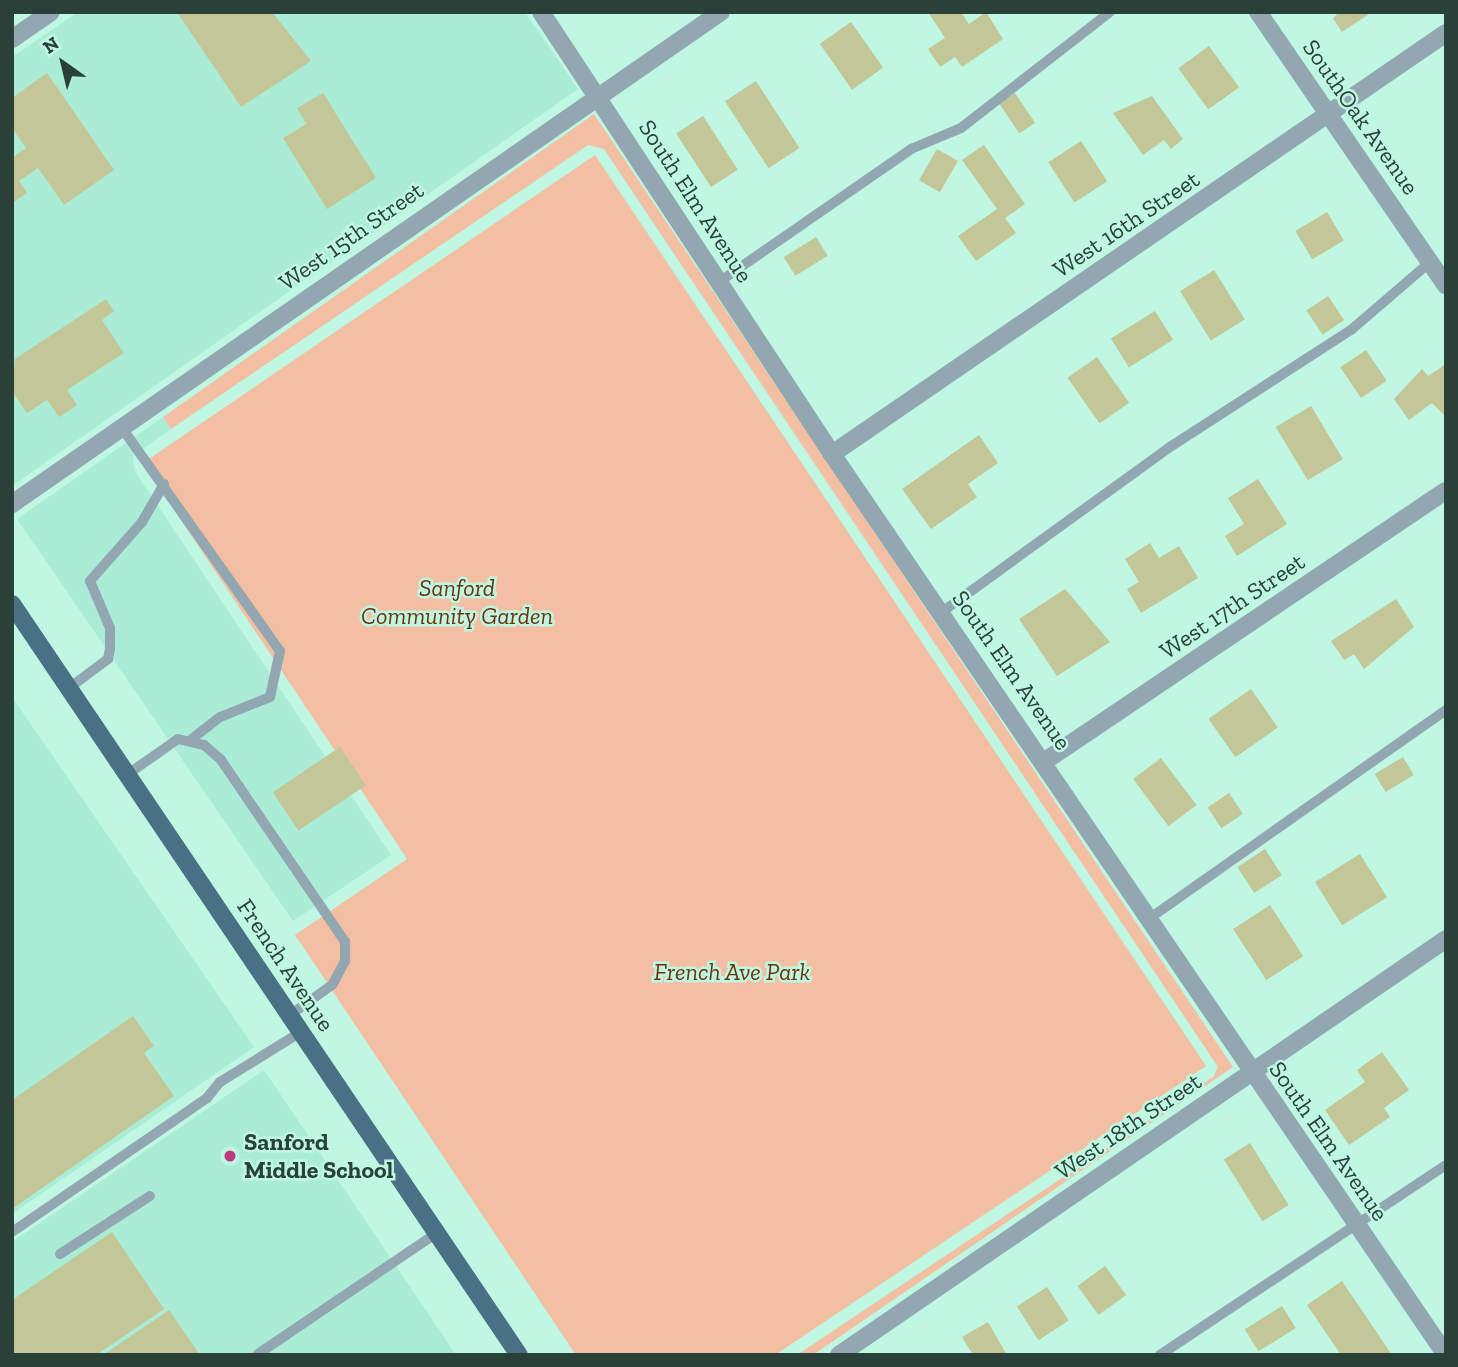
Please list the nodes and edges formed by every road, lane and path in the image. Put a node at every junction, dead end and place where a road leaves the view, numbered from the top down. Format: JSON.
{"nodes":[{"id":1,"x":51,"y":12,"type":"edge"},
{"id":2,"x":541,"y":12,"type":"edge"},
{"id":3,"x":721,"y":12,"type":"edge"},
{"id":4,"x":1110,"y":12,"type":"edge"},
{"id":5,"x":1258,"y":12,"type":"edge"},
{"id":6,"x":1446,"y":33,"type":"edge"},
{"id":7,"x":12,"y":39,"type":"edge"},
{"id":8,"x":597,"y":94,"type":"junction"},
{"id":9,"x":1330,"y":115,"type":"junction"},
{"id":10,"x":1439,"y":271,"type":"edge"},
{"id":11,"x":719,"y":282,"type":"junction"},
{"id":12,"x":122,"y":428,"type":"junction"},
{"id":13,"x":832,"y":454,"type":"junction"},
{"id":14,"x":164,"y":484,"type":"junction"},
{"id":15,"x":1446,"y":491,"type":"edge"},
{"id":16,"x":12,"y":504,"type":"edge"},
{"id":17,"x":12,"y":604,"type":"edge"},
{"id":18,"x":942,"y":612,"type":"junction"},
{"id":19,"x":69,"y":688,"type":"junction"},
{"id":20,"x":1446,"y":710,"type":"edge"},
{"id":21,"x":192,"y":739,"type":"junction"},
{"id":22,"x":1045,"y":761,"type":"junction"},
{"id":23,"x":128,"y":774,"type":"junction"},
{"id":24,"x":1150,"y":918,"type":"junction"},
{"id":25,"x":1446,"y":939,"type":"edge"},
{"id":26,"x":290,"y":1015,"type":"junction"},
{"id":27,"x":301,"y":1032,"type":"junction"},
{"id":28,"x":1251,"y":1072,"type":"junction"},
{"id":29,"x":1446,"y":1165,"type":"edge"},
{"id":30,"x":150,"y":1196,"type":"dead end"},
{"id":31,"x":1358,"y":1227,"type":"junction"},
{"id":32,"x":12,"y":1232,"type":"edge"},
{"id":33,"x":437,"y":1233,"type":"junction"},
{"id":34,"x":60,"y":1254,"type":"dead end"},
{"id":35,"x":258,"y":1354,"type":"edge"},
{"id":36,"x":519,"y":1355,"type":"edge"},
{"id":37,"x":839,"y":1355,"type":"edge"},
{"id":38,"x":1160,"y":1355,"type":"edge"},
{"id":39,"x":1446,"y":1355,"type":"edge"}],
"edges":[{"from":1,"to":7,"type":"street"},
{"from":2,"to":8,"type":"street","name":"South Elm Avenue"},
{"from":3,"to":8,"type":"street","name":"West 15th Street"},
{"from":4,"to":11,"type":"lane"},
{"from":5,"to":9,"type":"street","name":"SouthOak Avenue"},
{"from":6,"to":9,"type":"street","name":"West 16th Street"},
{"from":8,"to":11,"type":"street","name":"South Elm Avenue"},
{"from":8,"to":12,"type":"street","name":"West 15th Street"},
{"from":9,"to":10,"type":"street","name":"SouthOak Avenue"},
{"from":9,"to":13,"type":"street","name":"West 16th Street"},
{"from":10,"to":18,"type":"lane"},
{"from":11,"to":13,"type":"street","name":"South Elm Avenue"},
{"from":12,"to":14,"type":"lane"},
{"from":12,"to":16,"type":"street","name":"West 15th Street"},
{"from":13,"to":18,"type":"street","name":"South Elm Avenue"},
{"from":14,"to":19,"type":"lane"},
{"from":14,"to":21,"type":"lane"},
{"from":15,"to":22,"type":"street","name":"West 17th Street"},
{"from":17,"to":19,"type":"main road","name":"French Avenue"},
{"from":18,"to":22,"type":"street","name":"South Elm Avenue"},
{"from":19,"to":23,"type":"main road","name":"French Avenue"},
{"from":20,"to":24,"type":"lane"},
{"from":21,"to":23,"type":"lane"},
{"from":21,"to":26,"type":"lane"},
{"from":22,"to":24,"type":"street","name":"South Elm Avenue"},
{"from":23,"to":26,"type":"main road","name":"French Avenue"},
{"from":24,"to":28,"type":"street","name":"South Elm Avenue"},
{"from":25,"to":28,"type":"street","name":"West 18th Street"},
{"from":26,"to":27,"type":"main road","name":"French Avenue"},
{"from":27,"to":32,"type":"lane"},
{"from":27,"to":33,"type":"main road","name":"French Avenue"},
{"from":28,"to":31,"type":"street","name":"South Elm Avenue"},
{"from":28,"to":37,"type":"street","name":"West 18th Street"},
{"from":29,"to":31,"type":"lane"},
{"from":30,"to":34,"type":"lane"},
{"from":31,"to":38,"type":"lane"},
{"from":31,"to":39,"type":"street","name":"South Elm Avenue"},
{"from":33,"to":35,"type":"lane"},
{"from":33,"to":36,"type":"main road","name":"French Avenue"}]}
